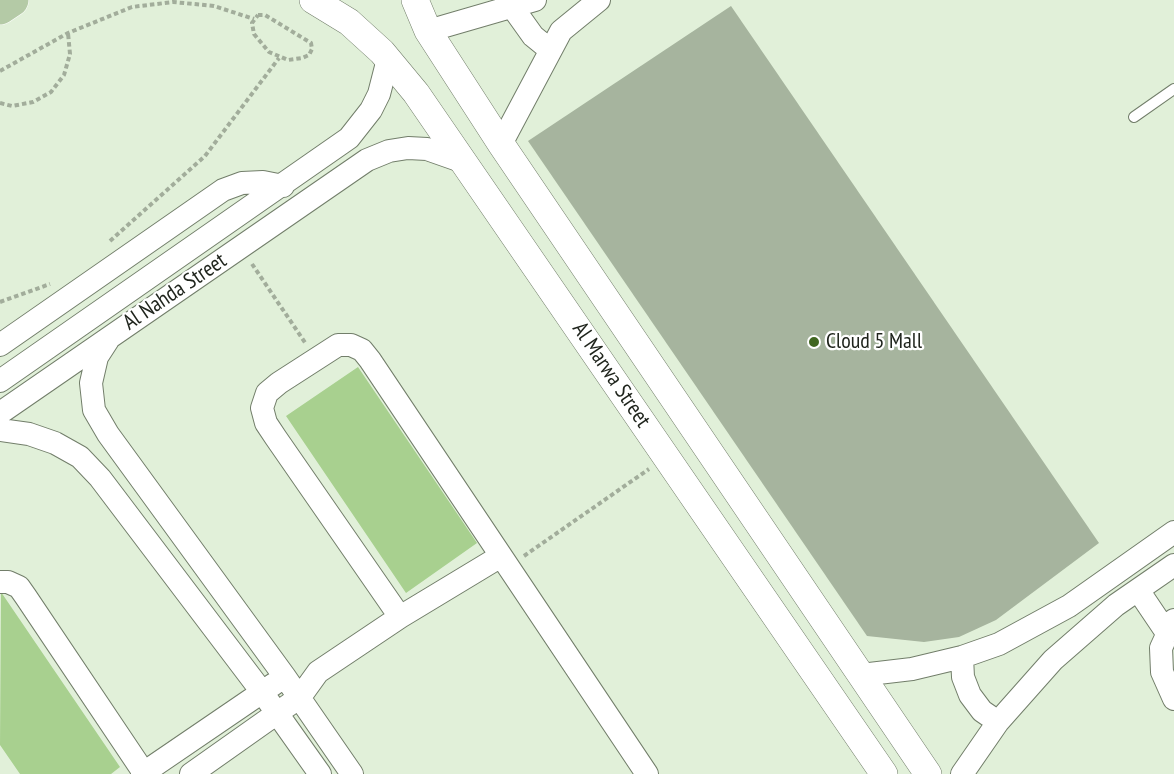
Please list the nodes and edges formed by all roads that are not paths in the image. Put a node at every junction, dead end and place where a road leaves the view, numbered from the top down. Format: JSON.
{"nodes":[{"id":1,"x":12,"y":0,"type":"edge"},
{"id":2,"x":415,"y":0,"type":"edge"},
{"id":3,"x":535,"y":0,"type":"edge"},
{"id":4,"x":599,"y":0,"type":"edge"},
{"id":5,"x":318,"y":1,"type":"edge"},
{"id":6,"x":0,"y":8,"type":"edge"},
{"id":7,"x":513,"y":8,"type":"junction"},
{"id":8,"x":428,"y":31,"type":"junction"},
{"id":9,"x":549,"y":49,"type":"junction"},
{"id":10,"x":388,"y":59,"type":"junction"},
{"id":11,"x":1174,"y":89,"type":"edge"},
{"id":12,"x":1134,"y":117,"type":"dead end"},
{"id":13,"x":501,"y":144,"type":"junction"},
{"id":14,"x":333,"y":149,"type":"junction"},
{"id":15,"x":464,"y":162,"type":"junction"},
{"id":16,"x":350,"y":172,"type":"junction"},
{"id":17,"x":283,"y":186,"type":"junction"},
{"id":18,"x":626,"y":329,"type":"junction"},
{"id":19,"x":112,"y":334,"type":"junction"},
{"id":20,"x":0,"y":345,"type":"edge"},
{"id":21,"x":595,"y":352,"type":"junction"},
{"id":22,"x":0,"y":381,"type":"edge"},
{"id":23,"x":0,"y":413,"type":"edge"},
{"id":24,"x":0,"y":430,"type":"edge"},
{"id":25,"x":115,"y":446,"type":"junction"},
{"id":26,"x":88,"y":465,"type":"junction"},
{"id":27,"x":1174,"y":532,"type":"edge"},
{"id":28,"x":505,"y":562,"type":"junction"},
{"id":29,"x":1174,"y":565,"type":"edge"},
{"id":30,"x":0,"y":582,"type":"edge"},
{"id":31,"x":1138,"y":590,"type":"junction"},
{"id":32,"x":400,"y":617,"type":"junction"},
{"id":33,"x":1170,"y":626,"type":"edge"},
{"id":34,"x":962,"y":657,"type":"junction"},
{"id":35,"x":318,"y":672,"type":"junction"},
{"id":36,"x":861,"y":675,"type":"junction"},
{"id":37,"x":285,"y":677,"type":"junction"},
{"id":38,"x":262,"y":692,"type":"junction"},
{"id":39,"x":300,"y":697,"type":"junction"},
{"id":40,"x":1174,"y":699,"type":"edge"},
{"id":41,"x":277,"y":714,"type":"junction"},
{"id":42,"x":998,"y":722,"type":"junction"},
{"id":43,"x":143,"y":773,"type":"edge"},
{"id":44,"x":191,"y":774,"type":"edge"},
{"id":45,"x":320,"y":774,"type":"edge"},
{"id":46,"x":352,"y":774,"type":"edge"},
{"id":47,"x":647,"y":774,"type":"edge"},
{"id":48,"x":884,"y":774,"type":"edge"},
{"id":49,"x":928,"y":774,"type":"edge"},
{"id":50,"x":963,"y":774,"type":"edge"}],
"edges":[{"from":1,"to":6,"type":"main road"},
{"from":2,"to":8,"type":"street","name":"Al Marwa Street"},
{"from":3,"to":7,"type":"street"},
{"from":4,"to":9,"type":"street"},
{"from":5,"to":10,"type":"street","name":"Al Marwa Street"},
{"from":7,"to":8,"type":"street"},
{"from":7,"to":9,"type":"street"},
{"from":8,"to":13,"type":"street","name":"Al Marwa Street"},
{"from":9,"to":13,"type":"street"},
{"from":10,"to":14,"type":"street","name":"Al Nahda Street"},
{"from":10,"to":15,"type":"street","name":"Al Marwa Street"},
{"from":11,"to":12,"type":"lane"},
{"from":13,"to":18,"type":"street","name":"Al Marwa Street"},
{"from":14,"to":16,"type":"street"},
{"from":14,"to":17,"type":"street","name":"Al Nahda Street"},
{"from":15,"to":16,"type":"street","name":"Al Nahda Street"},
{"from":15,"to":21,"type":"street","name":"Al Marwa Street"},
{"from":16,"to":19,"type":"street","name":"Al Nahda Street"},
{"from":17,"to":20,"type":"street"},
{"from":17,"to":22,"type":"street","name":"Al Nahda Street"},
{"from":18,"to":21,"type":"street"},
{"from":18,"to":36,"type":"street","name":"Al Marwa Street"},
{"from":19,"to":23,"type":"street","name":"Al Nahda Street"},
{"from":19,"to":25,"type":"street"},
{"from":21,"to":48,"type":"street","name":"Al Marwa Street"},
{"from":24,"to":26,"type":"street"},
{"from":25,"to":26,"type":"street"},
{"from":25,"to":37,"type":"street"},
{"from":26,"to":38,"type":"street"},
{"from":27,"to":34,"type":"street"},
{"from":28,"to":32,"type":"street"},
{"from":28,"to":32,"type":"street"},
{"from":28,"to":47,"type":"street"},
{"from":29,"to":31,"type":"street"},
{"from":30,"to":43,"type":"street"},
{"from":31,"to":33,"type":"street"},
{"from":31,"to":42,"type":"street"},
{"from":32,"to":35,"type":"street"},
{"from":33,"to":40,"type":"street"},
{"from":34,"to":36,"type":"street"},
{"from":34,"to":42,"type":"street"},
{"from":35,"to":37,"type":"street"},
{"from":35,"to":39,"type":"street"},
{"from":36,"to":49,"type":"street","name":"Al Marwa Street"},
{"from":37,"to":38,"type":"street"},
{"from":37,"to":39,"type":"street"},
{"from":38,"to":41,"type":"street"},
{"from":38,"to":43,"type":"street"},
{"from":39,"to":41,"type":"street"},
{"from":39,"to":46,"type":"street"},
{"from":41,"to":44,"type":"street"},
{"from":41,"to":45,"type":"street"},
{"from":42,"to":50,"type":"street"}]}
